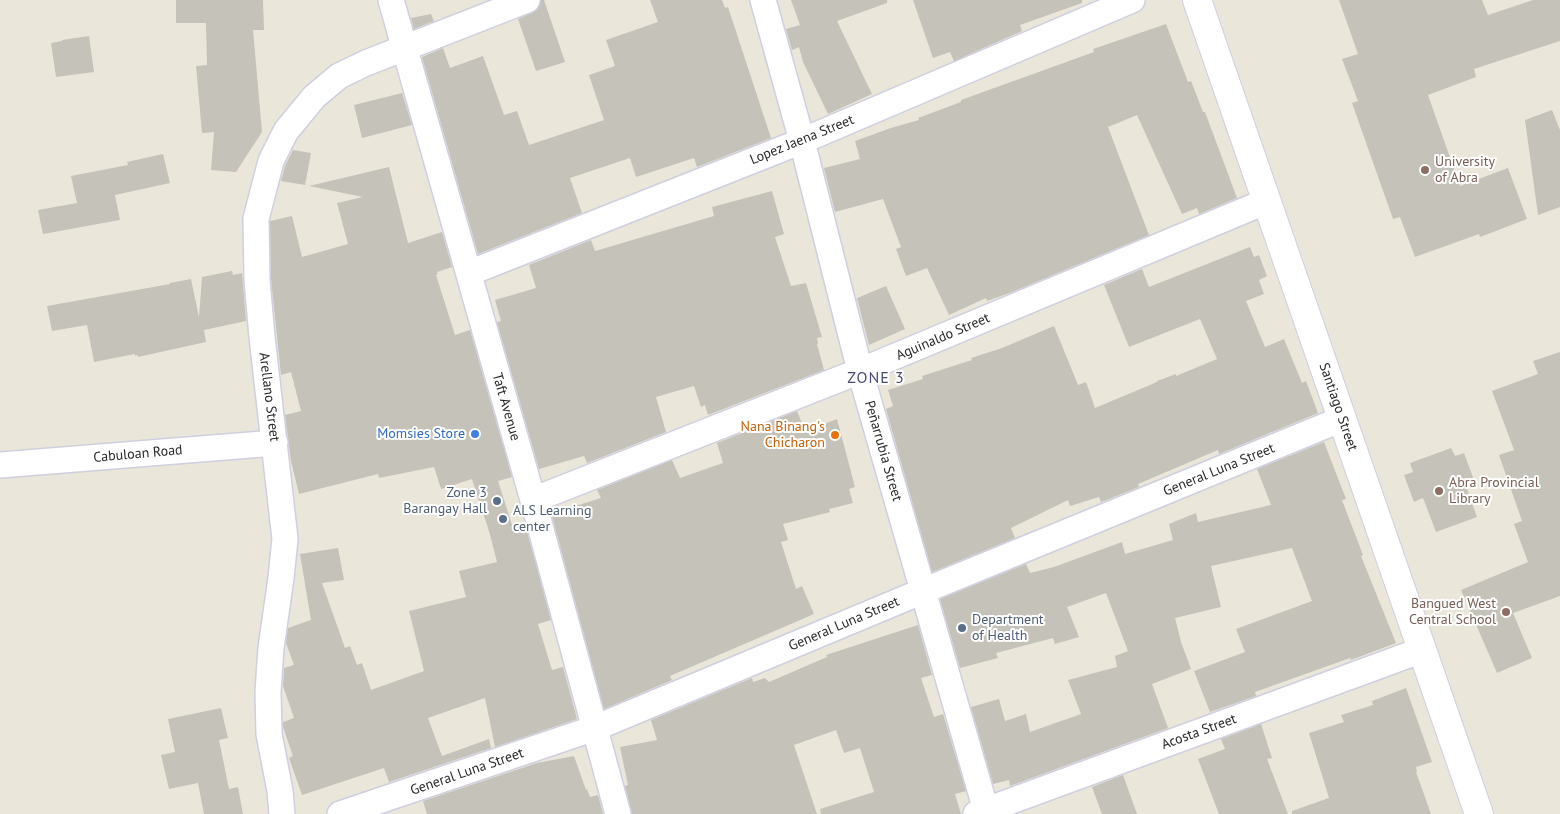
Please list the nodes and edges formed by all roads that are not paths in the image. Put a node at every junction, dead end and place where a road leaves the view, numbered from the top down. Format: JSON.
{"nodes":[{"id":1,"x":392,"y":0,"type":"edge"},
{"id":2,"x":527,"y":0,"type":"edge"},
{"id":3,"x":763,"y":0,"type":"edge"},
{"id":4,"x":1132,"y":0,"type":"edge"},
{"id":5,"x":1197,"y":0,"type":"edge"},
{"id":6,"x":405,"y":48,"type":"junction"},
{"id":7,"x":802,"y":141,"type":"junction"},
{"id":8,"x":1267,"y":201,"type":"junction"},
{"id":9,"x":469,"y":273,"type":"junction"},
{"id":10,"x":860,"y":371,"type":"junction"},
{"id":11,"x":1342,"y":419,"type":"junction"},
{"id":12,"x":275,"y":443,"type":"junction"},
{"id":13,"x":0,"y":465,"type":"edge"},
{"id":14,"x":533,"y":500,"type":"junction"},
{"id":15,"x":923,"y":591,"type":"junction"},
{"id":16,"x":1422,"y":650,"type":"junction"},
{"id":17,"x":595,"y":728,"type":"junction"},
{"id":18,"x":983,"y":813,"type":"edge"},
{"id":19,"x":282,"y":814,"type":"edge"},
{"id":20,"x":340,"y":814,"type":"edge"},
{"id":21,"x":618,"y":814,"type":"edge"},
{"id":22,"x":1479,"y":814,"type":"edge"}],
"edges":[{"from":1,"to":6,"type":"street","name":"Taft Avenue"},
{"from":2,"to":6,"type":"street","name":"Arellano Street"},
{"from":3,"to":7,"type":"street","name":"Peñarrubia Street"},
{"from":4,"to":7,"type":"street","name":"Lopez Jaena Street"},
{"from":5,"to":8,"type":"street","name":"Santiago Street"},
{"from":6,"to":9,"type":"street","name":"Taft Avenue"},
{"from":6,"to":12,"type":"street","name":"Arellano Street"},
{"from":7,"to":9,"type":"street","name":"Lopez Jaena Street"},
{"from":7,"to":10,"type":"street","name":"Peñarrubia Street"},
{"from":8,"to":10,"type":"street","name":"Aguinaldo Street"},
{"from":8,"to":11,"type":"street","name":"Santiago Street"},
{"from":9,"to":14,"type":"street","name":"Taft Avenue"},
{"from":10,"to":14,"type":"street","name":"Aguinaldo Street"},
{"from":10,"to":15,"type":"street","name":"Peñarrubia Street"},
{"from":11,"to":15,"type":"street","name":"General Luna Street"},
{"from":11,"to":16,"type":"street","name":"Santiago Street"},
{"from":12,"to":13,"type":"street","name":"Cabuloan Road"},
{"from":12,"to":19,"type":"street","name":"Arellano Street"},
{"from":14,"to":17,"type":"street","name":"Taft Avenue"},
{"from":15,"to":17,"type":"street","name":"General Luna Street"},
{"from":15,"to":18,"type":"street","name":"Peñarrubia Street"},
{"from":16,"to":18,"type":"street","name":"Acosta Street"},
{"from":16,"to":22,"type":"street","name":"Santiago Street"},
{"from":17,"to":20,"type":"street","name":"General Luna Street"},
{"from":17,"to":21,"type":"street","name":"Taft Avenue"}]}
